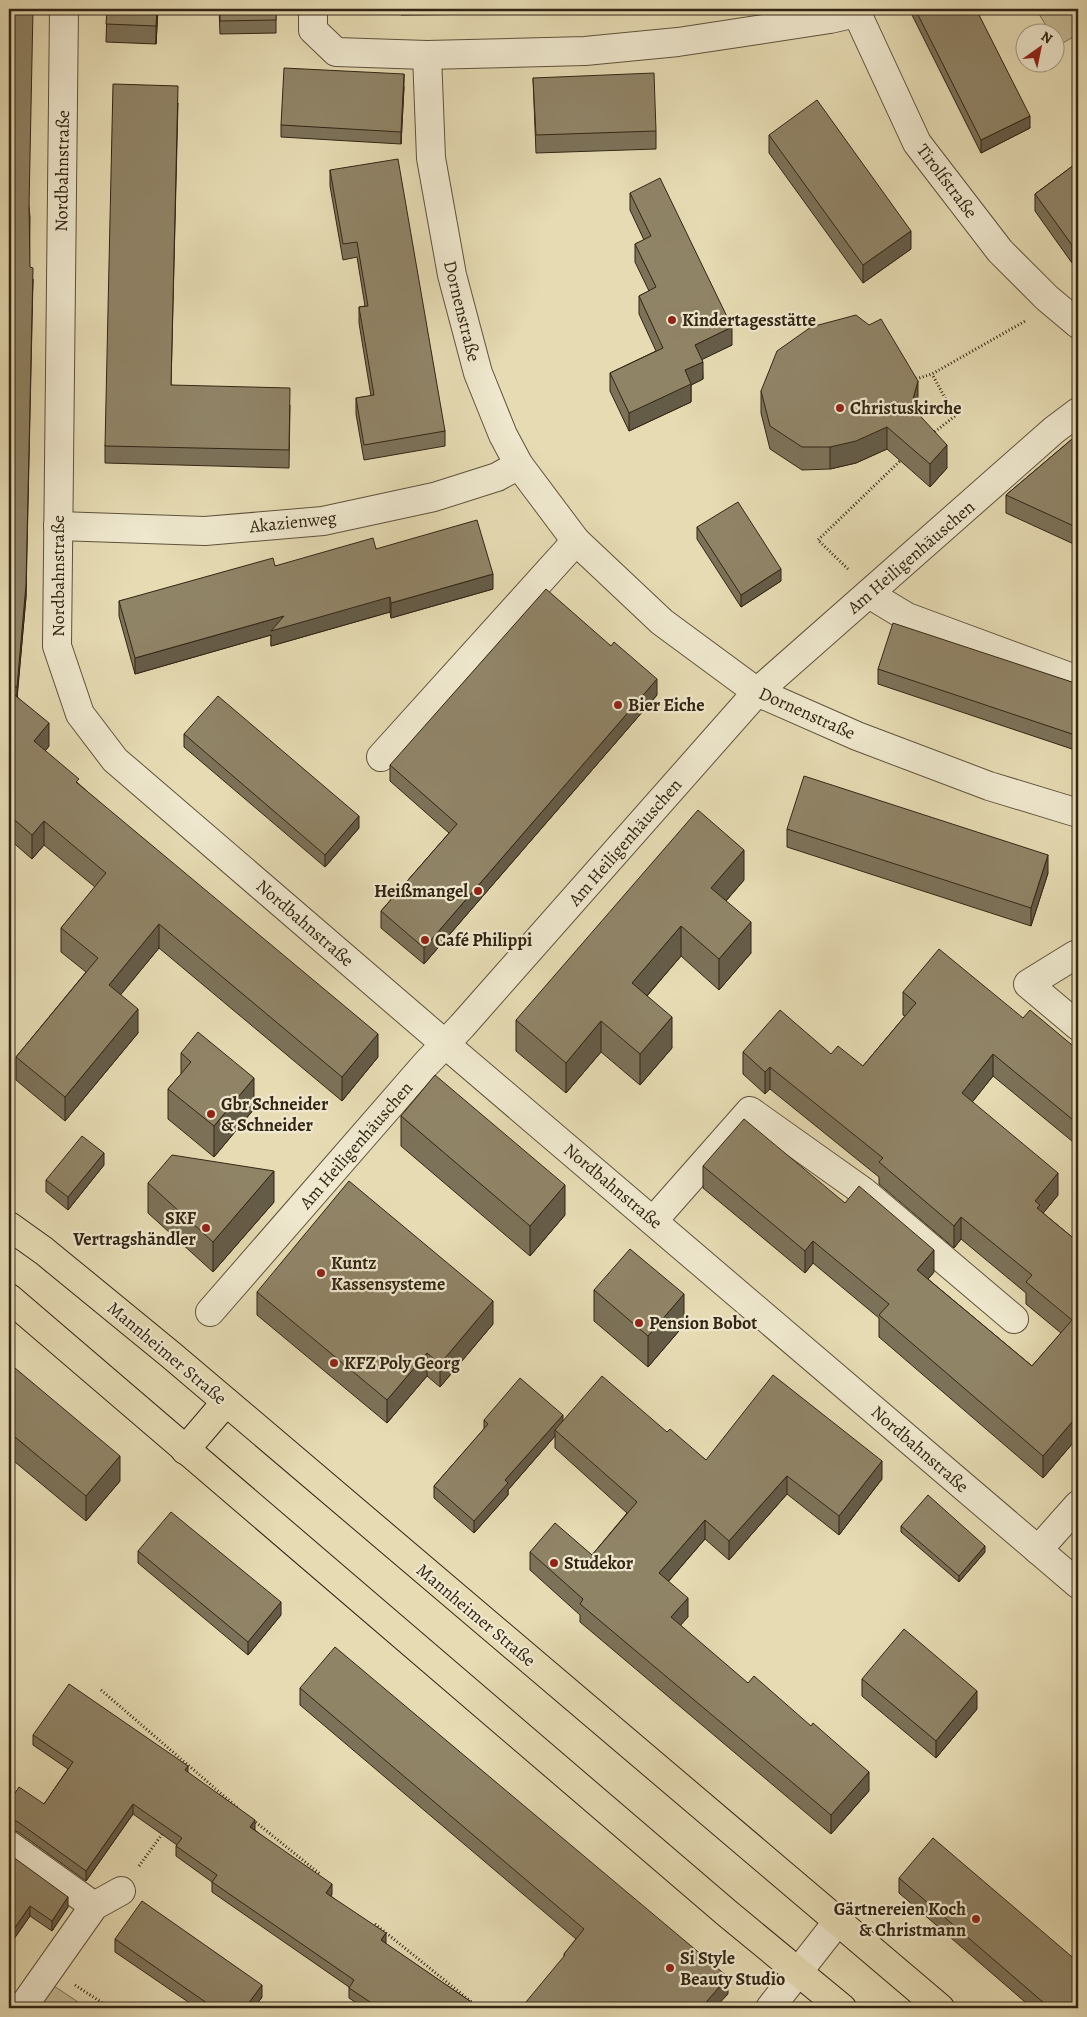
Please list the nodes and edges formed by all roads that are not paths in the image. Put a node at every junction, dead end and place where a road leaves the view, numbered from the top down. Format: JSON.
{"nodes":[{"id":1,"x":64,"y":9,"type":"edge"},
{"id":2,"x":313,"y":9,"type":"edge"},
{"id":3,"x":856,"y":11,"type":"edge"},
{"id":4,"x":427,"y":55,"type":"junction"},
{"id":5,"x":1078,"y":324,"type":"edge"},
{"id":6,"x":1078,"y":412,"type":"edge"},
{"id":7,"x":519,"y":465,"type":"junction"},
{"id":8,"x":58,"y":526,"type":"junction"},
{"id":9,"x":576,"y":541,"type":"junction"},
{"id":10,"x":869,"y":594,"type":"junction"},
{"id":11,"x":1078,"y":680,"type":"edge"},
{"id":12,"x":757,"y":692,"type":"junction"},
{"id":13,"x":381,"y":757,"type":"dead end"},
{"id":14,"x":1078,"y":813,"type":"edge"},
{"id":15,"x":1075,"y":956,"type":"dead end"},
{"id":16,"x":1078,"y":1026,"type":"edge"},
{"id":17,"x":445,"y":1044,"type":"junction"},
{"id":18,"x":653,"y":1221,"type":"junction"},
{"id":19,"x":9,"y":1226,"type":"edge"},
{"id":20,"x":9,"y":1298,"type":"edge"},
{"id":21,"x":210,"y":1312,"type":"dead end"},
{"id":22,"x":1014,"y":1319,"type":"dead end"},
{"id":23,"x":226,"y":1402,"type":"junction"},
{"id":24,"x":185,"y":1450,"type":"junction"},
{"id":25,"x":1078,"y":1505,"type":"edge"},
{"id":26,"x":1038,"y":1550,"type":"junction"},
{"id":27,"x":1078,"y":1584,"type":"edge"},
{"id":28,"x":9,"y":1846,"type":"edge"},
{"id":29,"x":121,"y":1891,"type":"road end"},
{"id":30,"x":94,"y":1906,"type":"junction"},
{"id":31,"x":838,"y":1921,"type":"junction"},
{"id":32,"x":799,"y":1972,"type":"junction"},
{"id":33,"x":22,"y":2008,"type":"edge"},
{"id":34,"x":770,"y":2008,"type":"edge"},
{"id":35,"x":842,"y":2008,"type":"edge"},
{"id":36,"x":940,"y":2008,"type":"edge"}],
"edges":[{"from":1,"to":8,"type":"street","name":"Nordbahnstraße"},
{"from":2,"to":4,"type":"street"},
{"from":3,"to":4,"type":"street"},
{"from":3,"to":5,"type":"street","name":"Tirolfstraße"},
{"from":4,"to":7,"type":"street","name":"Dornenstraße"},
{"from":6,"to":10,"type":"street","name":"Am Heiligenhäuschen"},
{"from":7,"to":8,"type":"street","name":"Akazienweg"},
{"from":7,"to":9,"type":"street","name":"Dornenstraße"},
{"from":8,"to":17,"type":"street","name":"Nordbahnstraße"},
{"from":9,"to":12,"type":"street","name":"Dornenstraße"},
{"from":9,"to":13,"type":"street"},
{"from":10,"to":11,"type":"street"},
{"from":10,"to":12,"type":"street","name":"Am Heiligenhäuschen"},
{"from":12,"to":14,"type":"street","name":"Dornenstraße"},
{"from":12,"to":17,"type":"street","name":"Am Heiligenhäuschen"},
{"from":15,"to":16,"type":"street"},
{"from":17,"to":18,"type":"street","name":"Nordbahnstraße"},
{"from":17,"to":21,"type":"street","name":"Am Heiligenhäuschen"},
{"from":18,"to":22,"type":"street"},
{"from":18,"to":26,"type":"street","name":"Nordbahnstraße"},
{"from":19,"to":23,"type":"main road","name":"Mannheimer Straße"},
{"from":20,"to":24,"type":"main road"},
{"from":23,"to":24,"type":"main road"},
{"from":23,"to":31,"type":"main road","name":"Mannheimer Straße"},
{"from":24,"to":32,"type":"main road"},
{"from":25,"to":26,"type":"street"},
{"from":26,"to":27,"type":"street","name":"Nordbahnstraße"},
{"from":28,"to":30,"type":"street"},
{"from":29,"to":30,"type":"street"},
{"from":30,"to":33,"type":"street"},
{"from":31,"to":32,"type":"street"},
{"from":31,"to":36,"type":"main road","name":"Mannheimer Straße"},
{"from":32,"to":34,"type":"street"},
{"from":32,"to":35,"type":"main road"}]}
